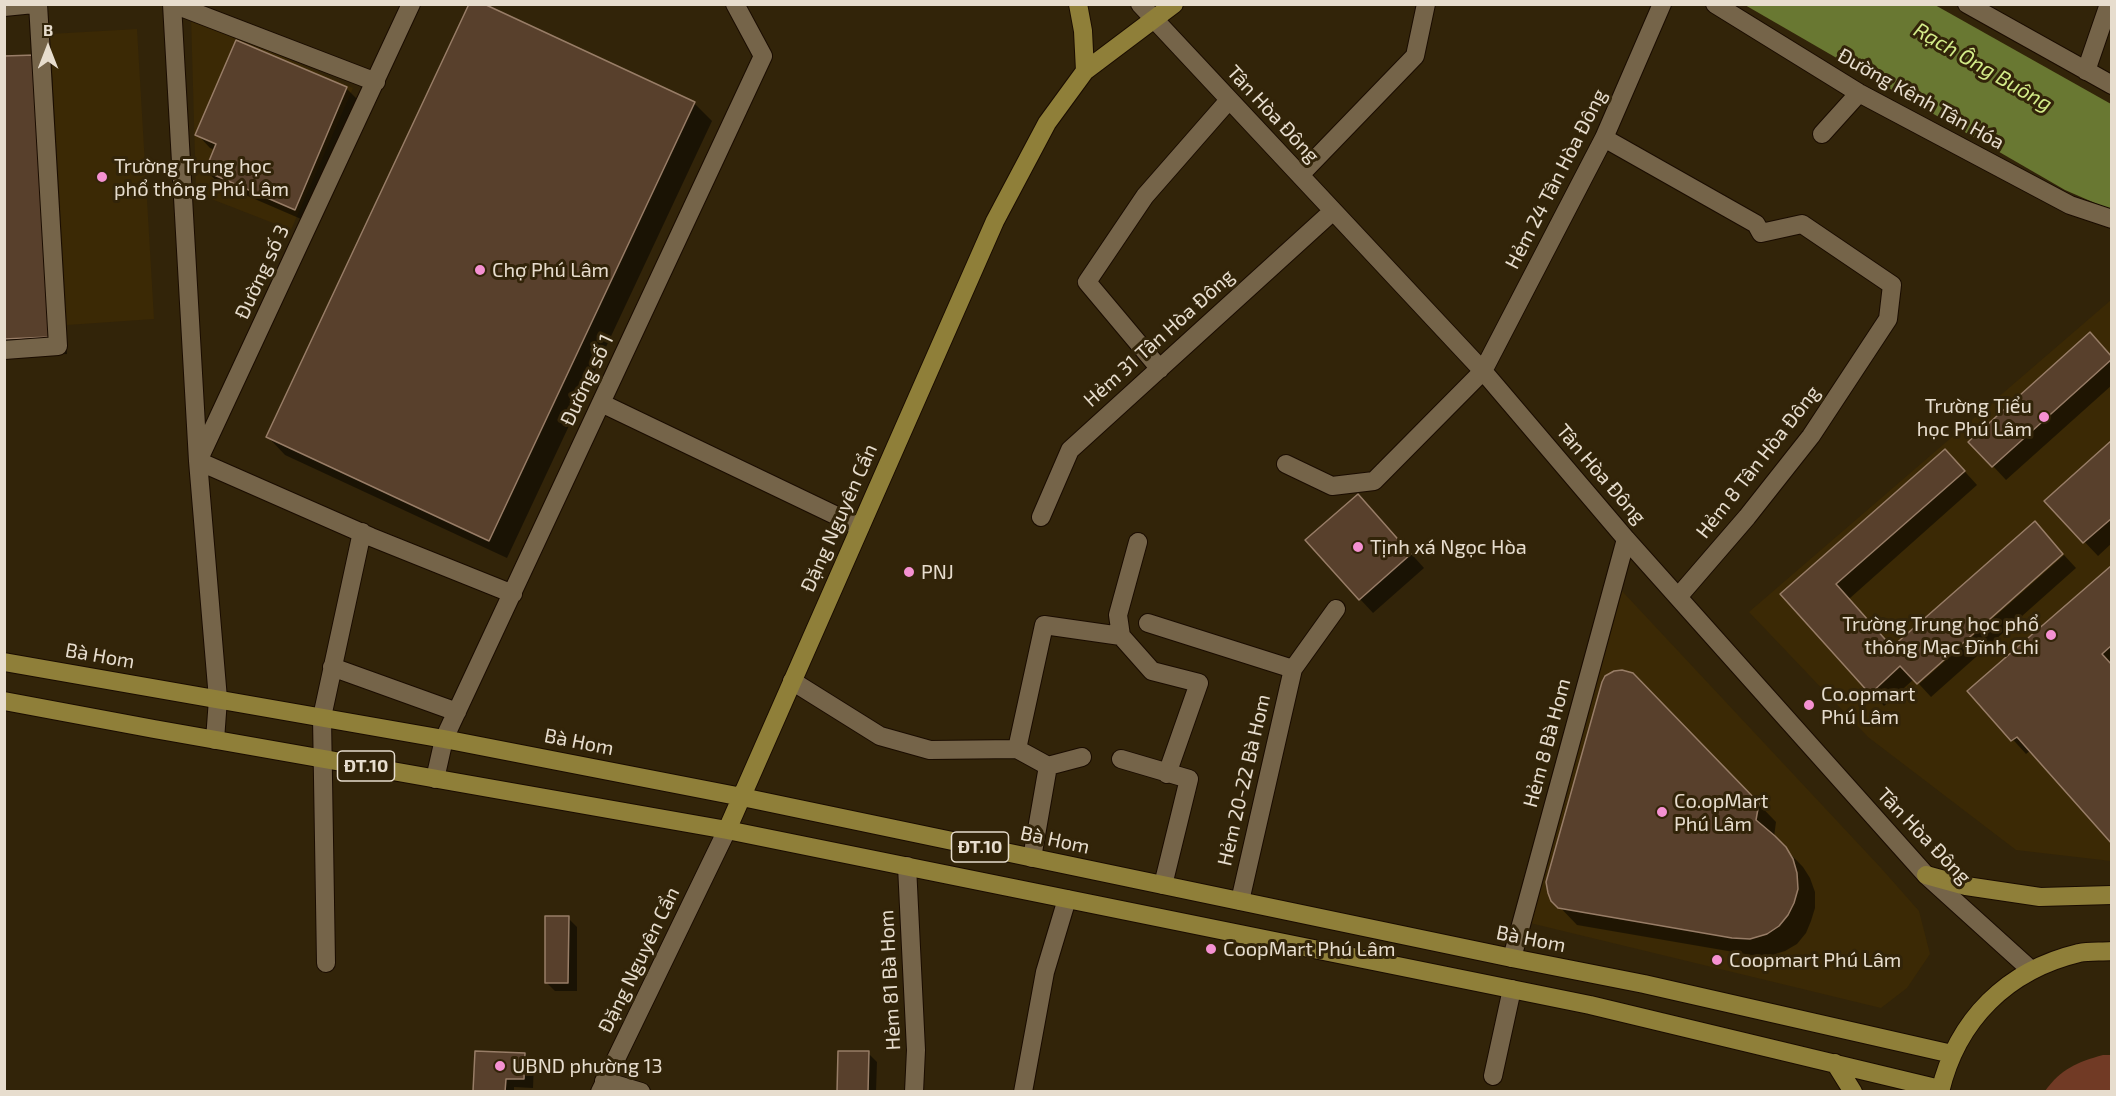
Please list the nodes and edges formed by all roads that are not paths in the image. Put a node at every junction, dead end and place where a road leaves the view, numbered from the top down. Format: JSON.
{"nodes":[{"id":1,"x":36,"y":4,"type":"edge"},
{"id":2,"x":172,"y":4,"type":"edge"},
{"id":3,"x":411,"y":4,"type":"edge"},
{"id":4,"x":735,"y":4,"type":"edge"},
{"id":5,"x":1078,"y":4,"type":"edge"},
{"id":6,"x":1140,"y":4,"type":"edge"},
{"id":7,"x":1174,"y":4,"type":"edge"},
{"id":8,"x":1426,"y":4,"type":"edge"},
{"id":9,"x":1662,"y":4,"type":"edge"},
{"id":10,"x":1715,"y":4,"type":"edge"},
{"id":11,"x":2109,"y":4,"type":"edge"},
{"id":12,"x":4,"y":7,"type":"edge"},
{"id":13,"x":1975,"y":7,"type":"edge"},
{"id":14,"x":1154,"y":20,"type":"junction"},
{"id":15,"x":1085,"y":71,"type":"junction"},
{"id":16,"x":2086,"y":71,"type":"junction"},
{"id":17,"x":376,"y":82,"type":"junction"},
{"id":18,"x":2112,"y":86,"type":"edge"},
{"id":19,"x":1859,"y":93,"type":"junction"},
{"id":20,"x":1229,"y":100,"type":"junction"},
{"id":21,"x":1822,"y":134,"type":"dead end"},
{"id":22,"x":1604,"y":138,"type":"junction"},
{"id":23,"x":1300,"y":175,"type":"junction"},
{"id":24,"x":1333,"y":211,"type":"junction"},
{"id":25,"x":2112,"y":219,"type":"edge"},
{"id":26,"x":4,"y":350,"type":"edge"},
{"id":27,"x":1160,"y":369,"type":"junction"},
{"id":28,"x":1483,"y":371,"type":"junction"},
{"id":29,"x":601,"y":403,"type":"junction"},
{"id":30,"x":198,"y":461,"type":"junction"},
{"id":31,"x":1286,"y":464,"type":"dead end"},
{"id":32,"x":1041,"y":517,"type":"dead end"},
{"id":33,"x":860,"y":527,"type":"junction"},
{"id":34,"x":362,"y":532,"type":"junction"},
{"id":35,"x":1626,"y":539,"type":"junction"},
{"id":36,"x":1138,"y":542,"type":"dead end"},
{"id":37,"x":513,"y":594,"type":"junction"},
{"id":38,"x":1678,"y":597,"type":"junction"},
{"id":39,"x":1336,"y":609,"type":"dead end"},
{"id":40,"x":1148,"y":624,"type":"dead end"},
{"id":41,"x":1121,"y":636,"type":"junction"},
{"id":42,"x":4,"y":662,"type":"edge"},
{"id":43,"x":332,"y":667,"type":"junction"},
{"id":44,"x":1293,"y":669,"type":"junction"},
{"id":45,"x":792,"y":681,"type":"junction"},
{"id":46,"x":218,"y":699,"type":"junction"},
{"id":47,"x":4,"y":701,"type":"edge"},
{"id":48,"x":457,"y":712,"type":"junction"},
{"id":49,"x":322,"y":717,"type":"junction"},
{"id":50,"x":444,"y":739,"type":"junction"},
{"id":51,"x":215,"y":740,"type":"junction"},
{"id":52,"x":1017,"y":749,"type":"junction"},
{"id":53,"x":1082,"y":758,"type":"dead end"},
{"id":54,"x":322,"y":759,"type":"junction"},
{"id":55,"x":1121,"y":759,"type":"dead end"},
{"id":56,"x":1048,"y":766,"type":"junction"},
{"id":57,"x":1167,"y":774,"type":"junction"},
{"id":58,"x":435,"y":779,"type":"junction"},
{"id":59,"x":741,"y":797,"type":"junction"},
{"id":60,"x":727,"y":830,"type":"junction"},
{"id":61,"x":1032,"y":858,"type":"junction"},
{"id":62,"x":907,"y":866,"type":"junction"},
{"id":63,"x":1926,"y":875,"type":"junction"},
{"id":64,"x":1163,"y":885,"type":"junction"},
{"id":65,"x":2112,"y":895,"type":"edge"},
{"id":66,"x":1067,"y":899,"type":"junction"},
{"id":67,"x":1240,"y":901,"type":"junction"},
{"id":68,"x":2112,"y":951,"type":"edge"},
{"id":69,"x":1512,"y":958,"type":"junction"},
{"id":70,"x":326,"y":963,"type":"dead end"},
{"id":71,"x":2031,"y":970,"type":"junction"},
{"id":72,"x":1512,"y":989,"type":"junction"},
{"id":73,"x":1952,"y":1054,"type":"junction"},
{"id":74,"x":1835,"y":1063,"type":"junction"},
{"id":75,"x":1493,"y":1076,"type":"dead end"},
{"id":76,"x":602,"y":1086,"type":"edge"},
{"id":77,"x":1940,"y":1090,"type":"edge"},
{"id":78,"x":641,"y":1092,"type":"edge"},
{"id":79,"x":914,"y":1092,"type":"edge"},
{"id":80,"x":1023,"y":1092,"type":"edge"},
{"id":81,"x":1852,"y":1092,"type":"edge"}],
"edges":[{"from":1,"to":12,"type":"street"},
{"from":1,"to":26,"type":"street"},
{"from":2,"to":17,"type":"street"},
{"from":2,"to":30,"type":"street","name":"Đường số 3"},
{"from":3,"to":17,"type":"street","name":"Đường số 3"},
{"from":4,"to":29,"type":"street","name":"Đường số 1"},
{"from":5,"to":15,"type":"main road"},
{"from":6,"to":14,"type":"street","name":"Tân Hòa Đông"},
{"from":7,"to":14,"type":"main road","name":"Đặng Nguyên Cẩn"},
{"from":8,"to":23,"type":"street"},
{"from":9,"to":22,"type":"street","name":"Hẻm 24 Tân Hòa Đông"},
{"from":10,"to":19,"type":"street","name":"Đường Kênh Tân Hóa"},
{"from":11,"to":16,"type":"street"},
{"from":13,"to":16,"type":"street"},
{"from":14,"to":15,"type":"main road","name":"Đặng Nguyên Cẩn"},
{"from":14,"to":20,"type":"street","name":"Tân Hòa Đông"},
{"from":15,"to":33,"type":"main road","name":"Đặng Nguyên Cẩn"},
{"from":16,"to":18,"type":"street"},
{"from":17,"to":30,"type":"street","name":"Đường số 3"},
{"from":19,"to":21,"type":"street"},
{"from":19,"to":25,"type":"street","name":"Đường Kênh Tân Hóa"},
{"from":20,"to":23,"type":"street","name":"Tân Hòa Đông"},
{"from":20,"to":27,"type":"street"},
{"from":22,"to":28,"type":"street","name":"Hẻm 24 Tân Hòa Đông"},
{"from":22,"to":38,"type":"street","name":"Hẻm 8 Tân Hòa Đông"},
{"from":23,"to":24,"type":"street","name":"Tân Hòa Đông"},
{"from":24,"to":27,"type":"street","name":"Hẻm 31 Tân Hòa Đông"},
{"from":24,"to":28,"type":"street","name":"Tân Hòa Đông"},
{"from":27,"to":32,"type":"street","name":"Hẻm 31 Tân Hòa Đông"},
{"from":28,"to":31,"type":"street","name":"Hẻm 24 Tân Hòa Đông"},
{"from":28,"to":35,"type":"street","name":"Tân Hòa Đông"},
{"from":29,"to":33,"type":"street"},
{"from":29,"to":37,"type":"street","name":"Đường số 1"},
{"from":30,"to":34,"type":"street"},
{"from":30,"to":46,"type":"street","name":"Đường số 3"},
{"from":33,"to":45,"type":"main road","name":"Đặng Nguyên Cẩn"},
{"from":34,"to":37,"type":"street"},
{"from":34,"to":43,"type":"street"},
{"from":35,"to":38,"type":"street","name":"Tân Hòa Đông"},
{"from":35,"to":69,"type":"street","name":"Hẻm 8 Bà Hom"},
{"from":36,"to":41,"type":"street"},
{"from":37,"to":48,"type":"street","name":"Đường số 1"},
{"from":38,"to":63,"type":"street","name":"Tân Hòa Đông"},
{"from":39,"to":44,"type":"street","name":"Hẻm 20-22 Bà Hom"},
{"from":40,"to":44,"type":"street"},
{"from":41,"to":52,"type":"street"},
{"from":41,"to":57,"type":"street"},
{"from":42,"to":46,"type":"main road","name":"Bà Hom","number":"ĐT.10"},
{"from":43,"to":48,"type":"street"},
{"from":43,"to":49,"type":"street"},
{"from":44,"to":67,"type":"street","name":"Hẻm 20-22 Bà Hom"},
{"from":45,"to":52,"type":"street"},
{"from":45,"to":59,"type":"main road","name":"Đặng Nguyên Cẩn"},
{"from":46,"to":49,"type":"main road","name":"Bà Hom","number":"ĐT.10"},
{"from":46,"to":51,"type":"street","name":"Đường số 3"},
{"from":47,"to":51,"type":"main road","number":"ĐT.10"},
{"from":48,"to":50,"type":"street","name":"Đường số 1"},
{"from":49,"to":50,"type":"main road","name":"Bà Hom","number":"ĐT.10"},
{"from":49,"to":54,"type":"street"},
{"from":50,"to":58,"type":"street","name":"Đường số 1"},
{"from":50,"to":59,"type":"main road","name":"Bà Hom","number":"ĐT.10"},
{"from":51,"to":54,"type":"main road","number":"ĐT.10"},
{"from":52,"to":56,"type":"street"},
{"from":53,"to":56,"type":"street"},
{"from":54,"to":58,"type":"main road","number":"ĐT.10"},
{"from":54,"to":70,"type":"street"},
{"from":55,"to":57,"type":"street"},
{"from":56,"to":61,"type":"street"},
{"from":57,"to":64,"type":"street"},
{"from":58,"to":60,"type":"main road","number":"ĐT.10"},
{"from":59,"to":60,"type":"main road","name":"Đặng Nguyên Cẩn"},
{"from":59,"to":61,"type":"main road","name":"Bà Hom","number":"ĐT.10"},
{"from":60,"to":62,"type":"main road","number":"ĐT.10"},
{"from":60,"to":76,"type":"street","name":"Đặng Nguyên Cẩn"},
{"from":61,"to":64,"type":"main road","name":"Bà Hom","number":"ĐT.10"},
{"from":62,"to":66,"type":"main road","number":"ĐT.10"},
{"from":62,"to":79,"type":"street","name":"Hẻm 81 Bà Hom"},
{"from":63,"to":65,"type":"main road"},
{"from":63,"to":71,"type":"street","name":"Tân Hòa Đông"},
{"from":64,"to":67,"type":"main road","name":"Bà Hom","number":"ĐT.10"},
{"from":66,"to":72,"type":"main road","number":"ĐT.10"},
{"from":66,"to":80,"type":"street"},
{"from":67,"to":69,"type":"main road","name":"Bà Hom","number":"ĐT.10"},
{"from":68,"to":71,"type":"main road"},
{"from":69,"to":73,"type":"main road","name":"Bà Hom","number":"ĐT.10"},
{"from":71,"to":73,"type":"main road"},
{"from":72,"to":74,"type":"main road","number":"ĐT.10"},
{"from":72,"to":75,"type":"street"},
{"from":73,"to":77,"type":"main road"},
{"from":74,"to":77,"type":"main road","number":"ĐT.10"},
{"from":74,"to":81,"type":"main road"},
{"from":76,"to":78,"type":"street"}]}
